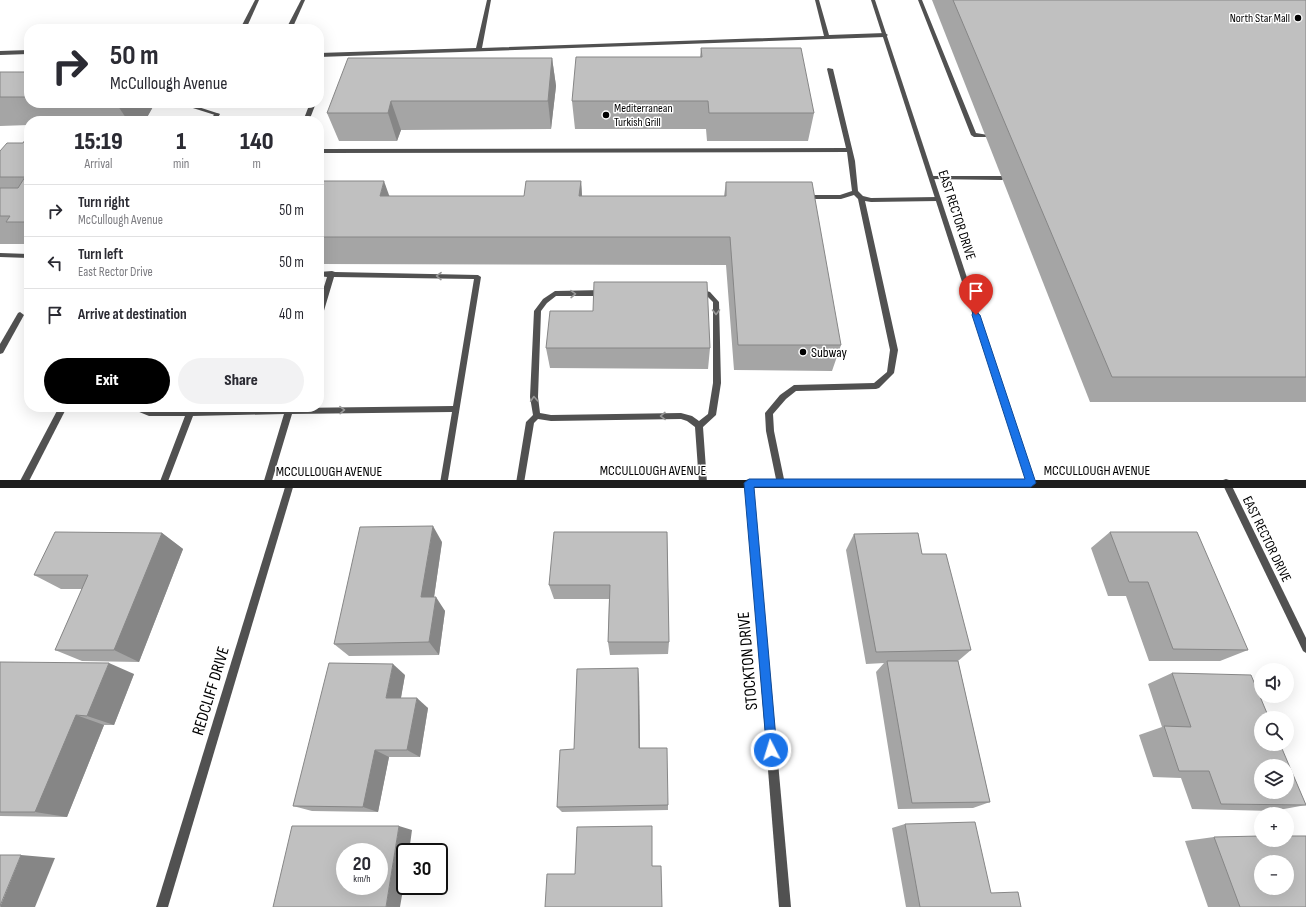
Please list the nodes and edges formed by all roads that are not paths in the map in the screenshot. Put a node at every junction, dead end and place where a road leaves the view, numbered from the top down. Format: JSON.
{"nodes":[{"id":1,"x":257,"y":0,"type":"edge"},
{"id":2,"x":303,"y":0,"type":"edge"},
{"id":3,"x":489,"y":0,"type":"edge"},
{"id":4,"x":817,"y":0,"type":"edge"},
{"id":5,"x":873,"y":0,"type":"edge"},
{"id":6,"x":920,"y":0,"type":"edge"},
{"id":7,"x":245,"y":24,"type":"edge"},
{"id":8,"x":291,"y":24,"type":"edge"},
{"id":9,"x":885,"y":35,"type":"junction"},
{"id":10,"x":826,"y":37,"type":"junction"},
{"id":11,"x":479,"y":48,"type":"junction"},
{"id":12,"x":24,"y":52,"type":"edge"},
{"id":13,"x":0,"y":53,"type":"edge"},
{"id":14,"x":324,"y":55,"type":"edge"},
{"id":15,"x":830,"y":69,"type":"dead end"},
{"id":16,"x":197,"y":108,"type":"edge"},
{"id":17,"x":216,"y":116,"type":"edge"},
{"id":18,"x":986,"y":136,"type":"dead end"},
{"id":19,"x":849,"y":150,"type":"junction"},
{"id":20,"x":324,"y":151,"type":"edge"},
{"id":21,"x":931,"y":178,"type":"junction"},
{"id":22,"x":1002,"y":178,"type":"dead end"},
{"id":23,"x":855,"y":192,"type":"junction"},
{"id":24,"x":794,"y":197,"type":"edge"},
{"id":25,"x":861,"y":198,"type":"junction"},
{"id":26,"x":938,"y":199,"type":"junction"},
{"id":27,"x":0,"y":255,"type":"edge"},
{"id":28,"x":24,"y":256,"type":"edge"},
{"id":29,"x":332,"y":273,"type":"junction"},
{"id":30,"x":324,"y":274,"type":"edge"},
{"id":31,"x":688,"y":291,"type":"edge"},
{"id":32,"x":610,"y":293,"type":"edge"},
{"id":33,"x":324,"y":298,"type":"edge"},
{"id":34,"x":20,"y":315,"type":"dead end"},
{"id":35,"x":0,"y":351,"type":"edge"},
{"id":36,"x":324,"y":409,"type":"edge"},
{"id":37,"x":456,"y":409,"type":"junction"},
{"id":38,"x":60,"y":412,"type":"edge"},
{"id":39,"x":147,"y":412,"type":"edge"},
{"id":40,"x":215,"y":412,"type":"edge"},
{"id":41,"x":288,"y":412,"type":"edge"},
{"id":42,"x":190,"y":413,"type":"junction"},
{"id":43,"x":537,"y":416,"type":"junction"},
{"id":44,"x":699,"y":426,"type":"junction"},
{"id":45,"x":444,"y":483,"type":"junction"},
{"id":46,"x":520,"y":483,"type":"junction"},
{"id":47,"x":703,"y":483,"type":"junction"},
{"id":48,"x":749,"y":483,"type":"junction"},
{"id":49,"x":1031,"y":483,"type":"junction"},
{"id":50,"x":1226,"y":483,"type":"junction"},
{"id":51,"x":0,"y":484,"type":"edge"},
{"id":52,"x":23,"y":484,"type":"junction"},
{"id":53,"x":163,"y":484,"type":"junction"},
{"id":54,"x":267,"y":484,"type":"junction"},
{"id":55,"x":290,"y":484,"type":"junction"},
{"id":56,"x":781,"y":484,"type":"junction"},
{"id":57,"x":1306,"y":484,"type":"edge"},
{"id":58,"x":1306,"y":648,"type":"edge"},
{"id":59,"x":162,"y":907,"type":"edge"},
{"id":60,"x":785,"y":907,"type":"edge"}],
"edges":[{"from":1,"to":7,"type":"street"},
{"from":2,"to":8,"type":"street"},
{"from":3,"to":11,"type":"street"},
{"from":4,"to":10,"type":"street"},
{"from":5,"to":9,"type":"street","name":"EAST RECTOR DRIVE"},
{"from":6,"to":18,"type":"street"},
{"from":9,"to":10,"type":"street"},
{"from":9,"to":21,"type":"street","name":"EAST RECTOR DRIVE"},
{"from":10,"to":11,"type":"street"},
{"from":11,"to":14,"type":"street"},
{"from":12,"to":13,"type":"street"},
{"from":15,"to":19,"type":"street"},
{"from":16,"to":17,"type":"street"},
{"from":19,"to":20,"type":"street"},
{"from":19,"to":23,"type":"street"},
{"from":21,"to":22,"type":"street"},
{"from":21,"to":26,"type":"street","name":"EAST RECTOR DRIVE"},
{"from":23,"to":24,"type":"street"},
{"from":23,"to":25,"type":"street"},
{"from":25,"to":26,"type":"street"},
{"from":25,"to":56,"type":"street"},
{"from":26,"to":49,"type":"street","name":"EAST RECTOR DRIVE"},
{"from":27,"to":28,"type":"street"},
{"from":29,"to":30,"type":"street"},
{"from":29,"to":33,"type":"street"},
{"from":37,"to":29,"type":"street","one_way":true},
{"from":31,"to":44,"type":"street","one_way":true},
{"from":43,"to":32,"type":"street","one_way":true},
{"from":34,"to":35,"type":"street"},
{"from":36,"to":37,"type":"street","one_way":true},
{"from":37,"to":45,"type":"street"},
{"from":38,"to":52,"type":"street"},
{"from":39,"to":42,"type":"street"},
{"from":40,"to":42,"type":"street"},
{"from":41,"to":54,"type":"street"},
{"from":42,"to":53,"type":"street"},
{"from":44,"to":43,"type":"street","one_way":true},
{"from":43,"to":46,"type":"street"},
{"from":44,"to":47,"type":"street"},
{"from":45,"to":46,"type":"main road","name":"MCCULLOUGH AVENUE"},
{"from":45,"to":55,"type":"main road","name":"MCCULLOUGH AVENUE"},
{"from":46,"to":47,"type":"main road","name":"MCCULLOUGH AVENUE"},
{"from":47,"to":48,"type":"main road","name":"MCCULLOUGH AVENUE"},
{"from":48,"to":56,"type":"main road","name":"MCCULLOUGH AVENUE"},
{"from":48,"to":60,"type":"street","name":"STOCKTON DRIVE"},
{"from":49,"to":50,"type":"main road","name":"MCCULLOUGH AVENUE"},
{"from":49,"to":56,"type":"main road","name":"MCCULLOUGH AVENUE"},
{"from":50,"to":57,"type":"main road","name":"MCCULLOUGH AVENUE"},
{"from":50,"to":58,"type":"street","name":"EAST RECTOR DRIVE"},
{"from":51,"to":52,"type":"main road","name":"MCCULLOUGH AVENUE"},
{"from":52,"to":53,"type":"main road","name":"MCCULLOUGH AVENUE"},
{"from":53,"to":54,"type":"main road","name":"MCCULLOUGH AVENUE"},
{"from":54,"to":55,"type":"main road","name":"MCCULLOUGH AVENUE"},
{"from":55,"to":59,"type":"street","name":"REDCLIFF DRIVE"}]}
